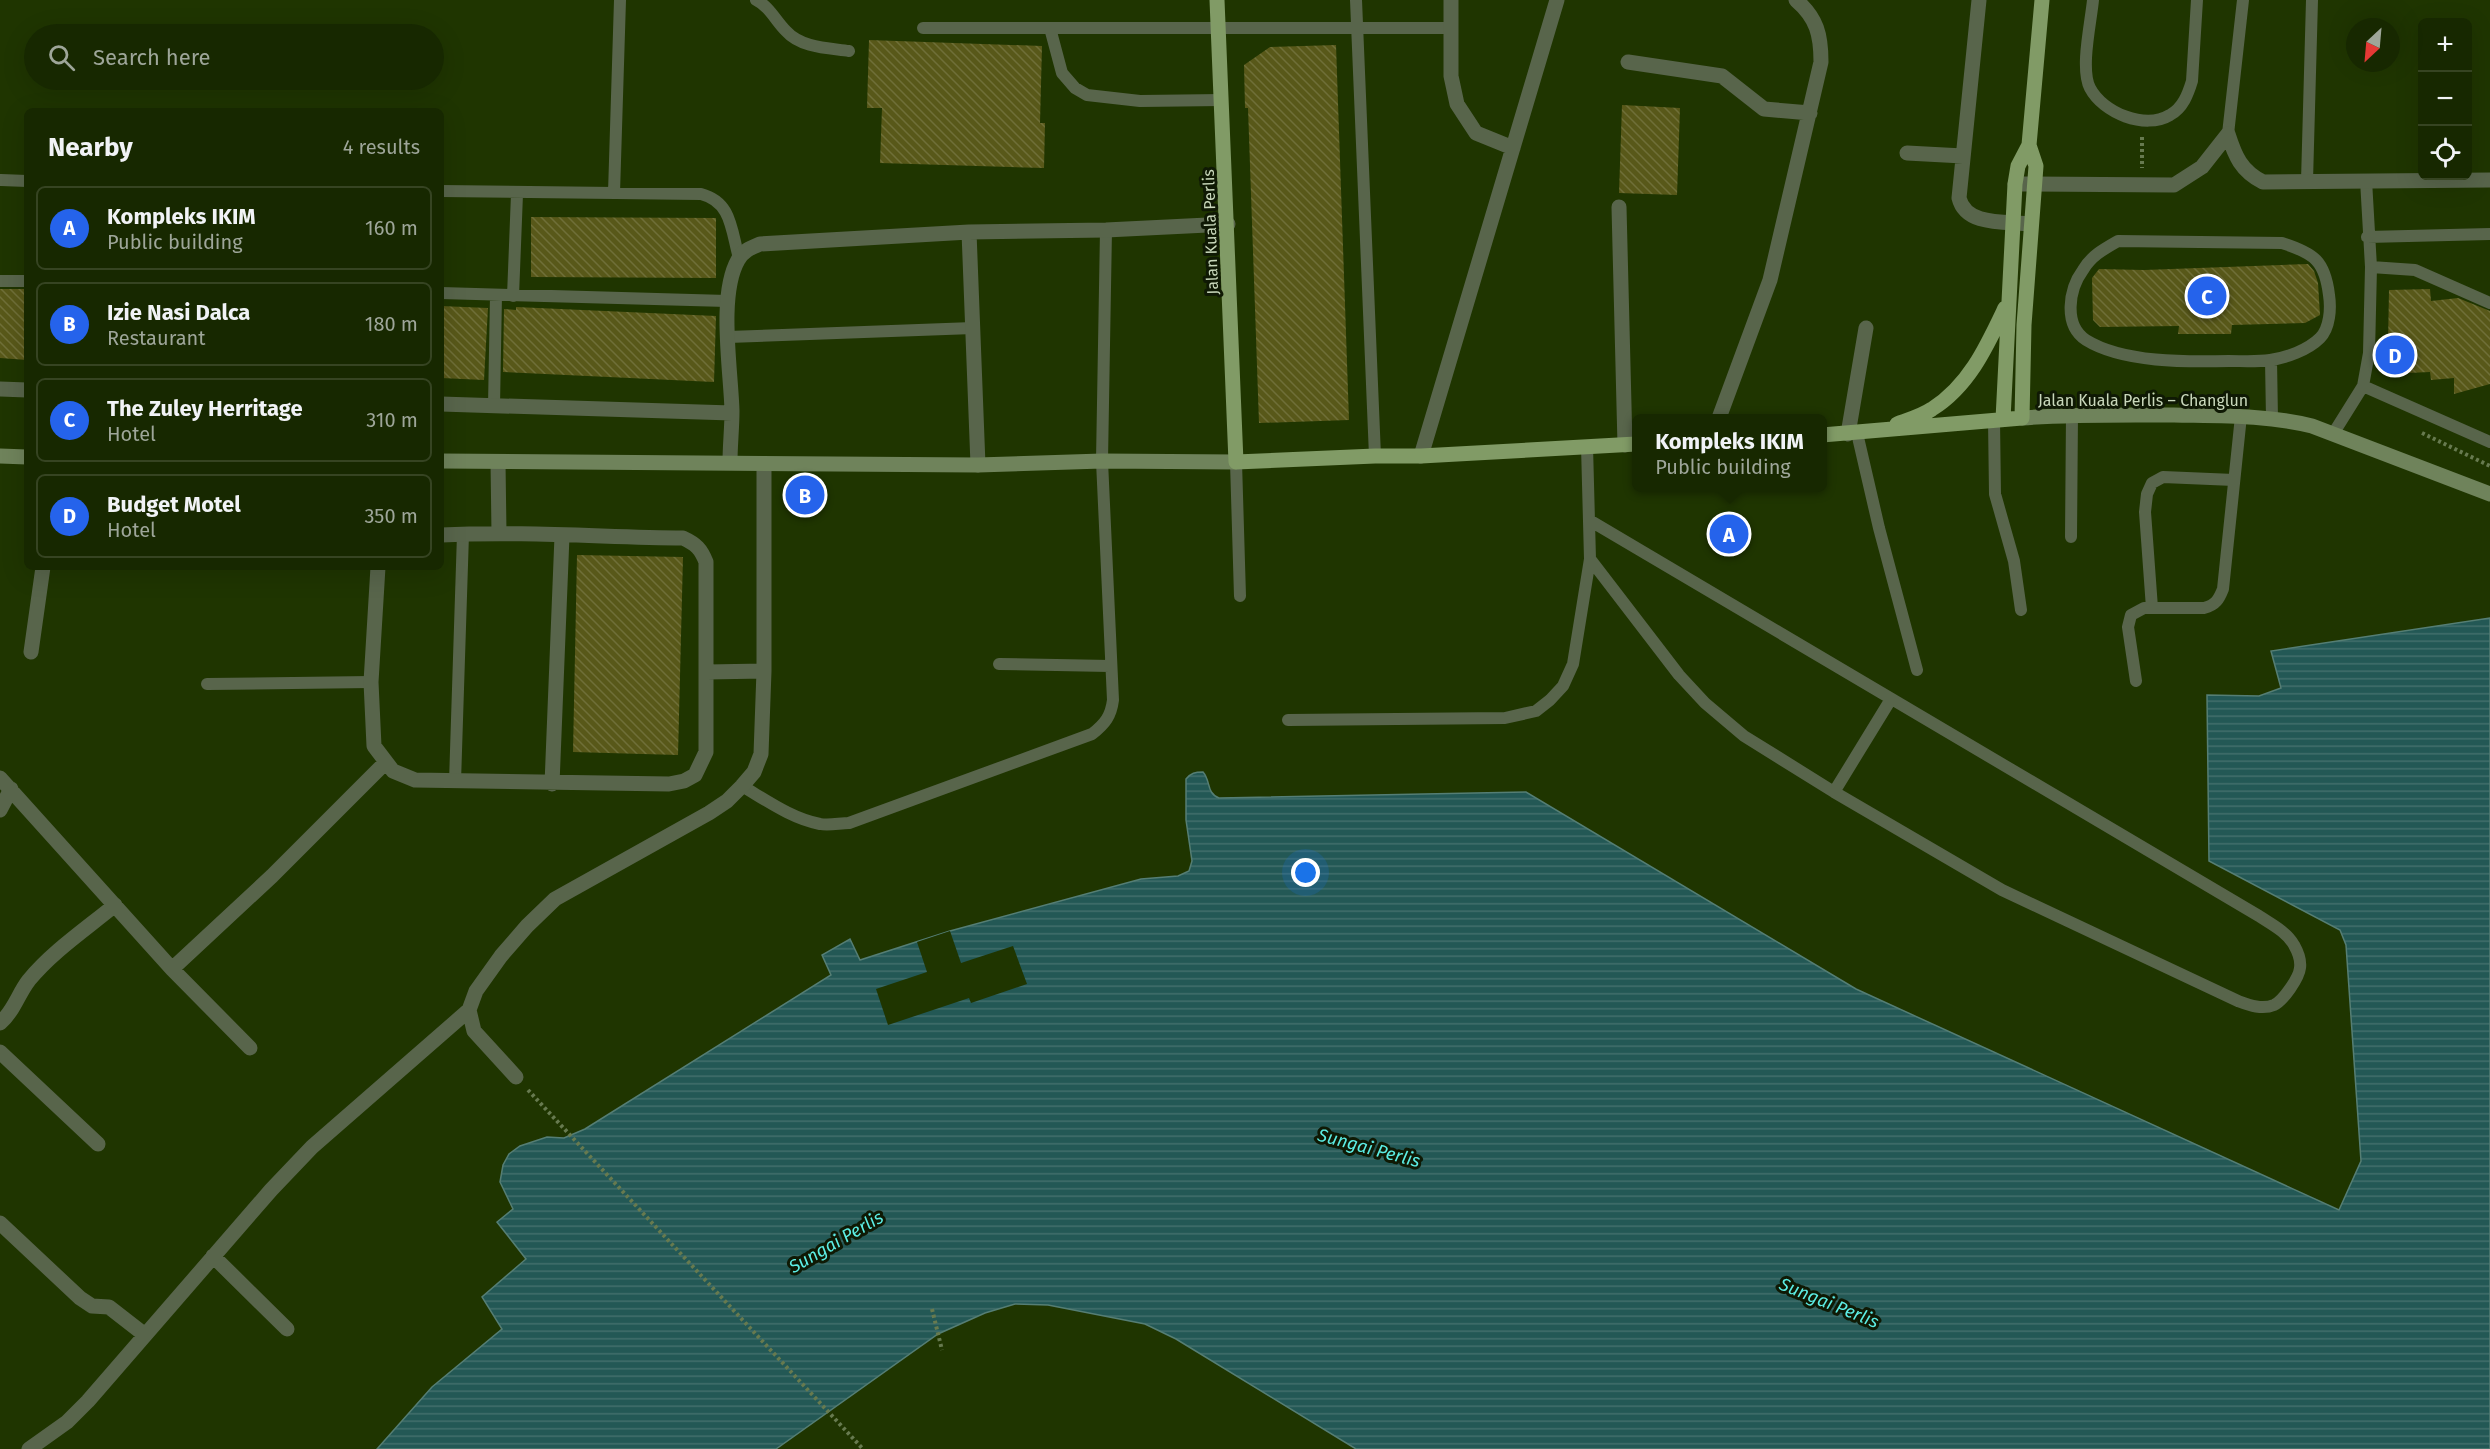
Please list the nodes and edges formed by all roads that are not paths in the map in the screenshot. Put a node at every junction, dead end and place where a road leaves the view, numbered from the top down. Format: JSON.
{"nodes":[{"id":1,"x":620,"y":0,"type":"edge"},
{"id":2,"x":756,"y":0,"type":"edge"},
{"id":3,"x":1217,"y":0,"type":"edge"},
{"id":4,"x":1356,"y":0,"type":"edge"},
{"id":5,"x":1451,"y":0,"type":"edge"},
{"id":6,"x":1557,"y":0,"type":"edge"},
{"id":7,"x":1796,"y":0,"type":"edge"},
{"id":8,"x":1979,"y":0,"type":"edge"},
{"id":9,"x":2042,"y":0,"type":"edge"},
{"id":10,"x":2093,"y":0,"type":"edge"},
{"id":11,"x":2197,"y":0,"type":"edge"},
{"id":12,"x":2243,"y":0,"type":"edge"},
{"id":13,"x":2312,"y":0,"type":"edge"},
{"id":14,"x":923,"y":28,"type":"dead end"},
{"id":15,"x":1050,"y":28,"type":"junction"},
{"id":16,"x":1218,"y":28,"type":"junction"},
{"id":17,"x":1358,"y":28,"type":"junction"},
{"id":18,"x":1450,"y":28,"type":"junction"},
{"id":19,"x":849,"y":51,"type":"dead end"},
{"id":20,"x":1628,"y":62,"type":"dead end"},
{"id":21,"x":1222,"y":100,"type":"junction"},
{"id":22,"x":1810,"y":112,"type":"junction"},
{"id":23,"x":2228,"y":134,"type":"junction"},
{"id":24,"x":2029,"y":145,"type":"junction"},
{"id":25,"x":1513,"y":148,"type":"junction"},
{"id":26,"x":1907,"y":153,"type":"dead end"},
{"id":27,"x":1963,"y":156,"type":"junction"},
{"id":28,"x":1,"y":180,"type":"edge"},
{"id":29,"x":24,"y":180,"type":"edge"},
{"id":30,"x":2366,"y":180,"type":"junction"},
{"id":31,"x":2490,"y":180,"type":"edge"},
{"id":32,"x":2307,"y":181,"type":"junction"},
{"id":33,"x":2015,"y":184,"type":"junction"},
{"id":34,"x":2034,"y":185,"type":"junction"},
{"id":35,"x":444,"y":191,"type":"edge"},
{"id":36,"x":614,"y":193,"type":"junction"},
{"id":37,"x":517,"y":194,"type":"junction"},
{"id":38,"x":1619,"y":207,"type":"dead end"},
{"id":39,"x":2012,"y":222,"type":"junction"},
{"id":40,"x":1228,"y":224,"type":"junction"},
{"id":41,"x":2031,"y":224,"type":"junction"},
{"id":42,"x":1106,"y":230,"type":"junction"},
{"id":43,"x":969,"y":232,"type":"junction"},
{"id":44,"x":2490,"y":234,"type":"edge"},
{"id":45,"x":2367,"y":237,"type":"junction"},
{"id":46,"x":739,"y":258,"type":"junction"},
{"id":47,"x":2370,"y":267,"type":"junction"},
{"id":48,"x":0,"y":281,"type":"edge"},
{"id":49,"x":24,"y":281,"type":"edge"},
{"id":50,"x":444,"y":293,"type":"edge"},
{"id":51,"x":496,"y":295,"type":"junction"},
{"id":52,"x":513,"y":296,"type":"junction"},
{"id":53,"x":2008,"y":299,"type":"junction"},
{"id":54,"x":727,"y":301,"type":"junction"},
{"id":55,"x":2490,"y":303,"type":"edge"},
{"id":56,"x":973,"y":328,"type":"junction"},
{"id":57,"x":1866,"y":328,"type":"dead end"},
{"id":58,"x":728,"y":337,"type":"junction"},
{"id":59,"x":2271,"y":360,"type":"junction"},
{"id":60,"x":2362,"y":386,"type":"junction"},
{"id":61,"x":0,"y":389,"type":"edge"},
{"id":62,"x":24,"y":390,"type":"edge"},
{"id":63,"x":444,"y":404,"type":"edge"},
{"id":64,"x":494,"y":406,"type":"junction"},
{"id":65,"x":732,"y":413,"type":"junction"},
{"id":66,"x":1720,"y":414,"type":"edge"},
{"id":67,"x":2072,"y":414,"type":"junction"},
{"id":68,"x":2241,"y":416,"type":"junction"},
{"id":69,"x":2022,"y":418,"type":"junction"},
{"id":70,"x":1999,"y":419,"type":"junction"},
{"id":71,"x":2272,"y":419,"type":"junction"},
{"id":72,"x":1882,"y":431,"type":"junction"},
{"id":73,"x":1853,"y":434,"type":"junction"},
{"id":74,"x":2333,"y":434,"type":"junction"},
{"id":75,"x":1827,"y":435,"type":"edge"},
{"id":76,"x":2490,"y":442,"type":"edge"},
{"id":77,"x":1631,"y":445,"type":"edge"},
{"id":78,"x":1587,"y":446,"type":"junction"},
{"id":79,"x":0,"y":456,"type":"edge"},
{"id":80,"x":1375,"y":456,"type":"junction"},
{"id":81,"x":1421,"y":456,"type":"junction"},
{"id":82,"x":24,"y":457,"type":"edge"},
{"id":83,"x":444,"y":461,"type":"edge"},
{"id":84,"x":1102,"y":461,"type":"junction"},
{"id":85,"x":498,"y":462,"type":"junction"},
{"id":86,"x":730,"y":462,"type":"junction"},
{"id":87,"x":1236,"y":462,"type":"junction"},
{"id":88,"x":764,"y":465,"type":"junction"},
{"id":89,"x":978,"y":465,"type":"junction"},
{"id":90,"x":2234,"y":480,"type":"junction"},
{"id":91,"x":2490,"y":494,"type":"edge"},
{"id":92,"x":1589,"y":520,"type":"junction"},
{"id":93,"x":499,"y":533,"type":"junction"},
{"id":94,"x":463,"y":534,"type":"junction"},
{"id":95,"x":444,"y":535,"type":"edge"},
{"id":96,"x":561,"y":536,"type":"junction"},
{"id":97,"x":2071,"y":537,"type":"dead end"},
{"id":98,"x":1590,"y":559,"type":"junction"},
{"id":99,"x":43,"y":570,"type":"edge"},
{"id":100,"x":378,"y":570,"type":"edge"},
{"id":101,"x":1240,"y":596,"type":"dead end"},
{"id":102,"x":2152,"y":608,"type":"junction"},
{"id":103,"x":2021,"y":610,"type":"dead end"},
{"id":104,"x":31,"y":652,"type":"dead end"},
{"id":105,"x":999,"y":664,"type":"dead end"},
{"id":106,"x":1110,"y":666,"type":"junction"},
{"id":107,"x":1917,"y":670,"type":"dead end"},
{"id":108,"x":764,"y":671,"type":"junction"},
{"id":109,"x":707,"y":672,"type":"junction"},
{"id":110,"x":2136,"y":681,"type":"dead end"},
{"id":111,"x":371,"y":682,"type":"junction"},
{"id":112,"x":207,"y":684,"type":"dead end"},
{"id":113,"x":1891,"y":699,"type":"junction"},
{"id":114,"x":1288,"y":720,"type":"dead end"},
{"id":115,"x":385,"y":763,"type":"junction"},
{"id":116,"x":454,"y":782,"type":"junction"},
{"id":117,"x":5,"y":783,"type":"edge"},
{"id":118,"x":552,"y":784,"type":"junction"},
{"id":119,"x":742,"y":786,"type":"junction"},
{"id":120,"x":1834,"y":792,"type":"junction"},
{"id":121,"x":0,"y":810,"type":"edge"},
{"id":122,"x":115,"y":905,"type":"junction"},
{"id":123,"x":172,"y":969,"type":"junction"},
{"id":124,"x":470,"y":1010,"type":"junction"},
{"id":125,"x":0,"y":1023,"type":"edge"},
{"id":126,"x":250,"y":1048,"type":"dead end"},
{"id":127,"x":0,"y":1052,"type":"edge"},
{"id":128,"x":516,"y":1077,"type":"road end"},
{"id":129,"x":98,"y":1144,"type":"dead end"},
{"id":130,"x":0,"y":1223,"type":"edge"},
{"id":131,"x":213,"y":1256,"type":"junction"},
{"id":132,"x":287,"y":1329,"type":"dead end"},
{"id":133,"x":145,"y":1335,"type":"junction"},
{"id":134,"x":29,"y":1449,"type":"edge"}],
"edges":[{"from":1,"to":36,"type":"lane"},
{"from":2,"to":19,"type":"lane"},
{"from":3,"to":16,"type":"main road","name":"Jalan Kuala Perlis"},
{"from":4,"to":17,"type":"lane"},
{"from":5,"to":18,"type":"street"},
{"from":6,"to":25,"type":"street"},
{"from":7,"to":22,"type":"street"},
{"from":8,"to":27,"type":"street"},
{"from":9,"to":24,"type":"main road","name":"Jalan Kuala Perlis – Changlun"},
{"from":10,"to":11,"type":"lane"},
{"from":12,"to":23,"type":"lane"},
{"from":13,"to":32,"type":"lane"},
{"from":14,"to":15,"type":"lane"},
{"from":15,"to":16,"type":"lane"},
{"from":15,"to":21,"type":"lane"},
{"from":16,"to":17,"type":"lane"},
{"from":16,"to":21,"type":"main road","name":"Jalan Kuala Perlis"},
{"from":17,"to":18,"type":"lane"},
{"from":17,"to":80,"type":"lane"},
{"from":18,"to":25,"type":"street"},
{"from":20,"to":22,"type":"street"},
{"from":21,"to":40,"type":"main road","name":"Jalan Kuala Perlis"},
{"from":22,"to":66,"type":"street"},
{"from":23,"to":32,"type":"street"},
{"from":23,"to":34,"type":"street"},
{"from":24,"to":33,"type":"main road","name":"Jalan Kuala Perlis – Changlun"},
{"from":24,"to":34,"type":"main road","name":"Jalan Kuala Perlis – Changlun"},
{"from":25,"to":81,"type":"street"},
{"from":26,"to":27,"type":"street"},
{"from":27,"to":39,"type":"street"},
{"from":28,"to":29,"type":"lane"},
{"from":30,"to":31,"type":"street"},
{"from":30,"to":32,"type":"street"},
{"from":30,"to":45,"type":"lane"},
{"from":33,"to":34,"type":"street"},
{"from":33,"to":39,"type":"main road","name":"Jalan Kuala Perlis – Changlun"},
{"from":34,"to":41,"type":"main road","name":"Jalan Kuala Perlis – Changlun"},
{"from":35,"to":37,"type":"lane"},
{"from":36,"to":37,"type":"lane"},
{"from":36,"to":46,"type":"lane"},
{"from":37,"to":52,"type":"lane"},
{"from":38,"to":77,"type":"street"},
{"from":39,"to":41,"type":"street"},
{"from":39,"to":53,"type":"main road","name":"Jalan Kuala Perlis – Changlun"},
{"from":40,"to":42,"type":"street"},
{"from":40,"to":87,"type":"main road","name":"Jalan Kuala Perlis"},
{"from":41,"to":69,"type":"main road","name":"Jalan Kuala Perlis – Changlun"},
{"from":42,"to":43,"type":"street"},
{"from":42,"to":84,"type":"lane"},
{"from":43,"to":46,"type":"street"},
{"from":43,"to":56,"type":"street"},
{"from":44,"to":45,"type":"lane"},
{"from":45,"to":47,"type":"lane"},
{"from":46,"to":54,"type":"street"},
{"from":47,"to":55,"type":"lane"},
{"from":47,"to":60,"type":"lane"},
{"from":48,"to":49,"type":"lane"},
{"from":50,"to":51,"type":"lane"},
{"from":51,"to":52,"type":"lane"},
{"from":51,"to":64,"type":"lane"},
{"from":52,"to":54,"type":"lane"},
{"from":53,"to":70,"type":"main road","name":"Jalan Kuala Perlis – Changlun"},
{"from":53,"to":72,"type":"main road"},
{"from":54,"to":58,"type":"street"},
{"from":56,"to":58,"type":"lane"},
{"from":56,"to":89,"type":"street"},
{"from":57,"to":73,"type":"street"},
{"from":58,"to":65,"type":"street"},
{"from":59,"to":59,"type":"lane"},
{"from":59,"to":71,"type":"lane"},
{"from":60,"to":74,"type":"lane"},
{"from":60,"to":76,"type":"lane"},
{"from":61,"to":62,"type":"street"},
{"from":63,"to":64,"type":"street"},
{"from":64,"to":65,"type":"street"},
{"from":65,"to":86,"type":"street"},
{"from":67,"to":68,"type":"main road","name":"Jalan Kuala Perlis – Changlun"},
{"from":67,"to":69,"type":"main road","name":"Jalan Kuala Perlis – Changlun"},
{"from":67,"to":97,"type":"lane"},
{"from":68,"to":71,"type":"main road","name":"Jalan Kuala Perlis – Changlun"},
{"from":68,"to":90,"type":"lane"},
{"from":69,"to":70,"type":"main road"},
{"from":70,"to":72,"type":"main road"},
{"from":70,"to":103,"type":"lane"},
{"from":71,"to":74,"type":"main road","name":"Jalan Kuala Perlis – Changlun"},
{"from":72,"to":73,"type":"main road"},
{"from":73,"to":75,"type":"main road"},
{"from":73,"to":107,"type":"lane"},
{"from":74,"to":91,"type":"main road","name":"Jalan Kuala Perlis – Changlun"},
{"from":77,"to":78,"type":"main road"},
{"from":78,"to":81,"type":"main road"},
{"from":78,"to":92,"type":"lane"},
{"from":79,"to":82,"type":"main road"},
{"from":80,"to":81,"type":"main road"},
{"from":80,"to":87,"type":"main road"},
{"from":83,"to":85,"type":"main road"},
{"from":84,"to":87,"type":"main road"},
{"from":84,"to":89,"type":"main road"},
{"from":84,"to":106,"type":"lane"},
{"from":85,"to":86,"type":"main road"},
{"from":85,"to":93,"type":"street"},
{"from":86,"to":88,"type":"main road"},
{"from":87,"to":101,"type":"lane"},
{"from":88,"to":89,"type":"main road"},
{"from":88,"to":108,"type":"street"},
{"from":90,"to":102,"type":"lane"},
{"from":90,"to":102,"type":"lane"},
{"from":92,"to":98,"type":"lane"},
{"from":92,"to":113,"type":"lane"},
{"from":93,"to":94,"type":"street"},
{"from":93,"to":96,"type":"street"},
{"from":94,"to":95,"type":"street"},
{"from":94,"to":116,"type":"lane"},
{"from":96,"to":109,"type":"street"},
{"from":96,"to":118,"type":"street"},
{"from":98,"to":114,"type":"lane"},
{"from":98,"to":120,"type":"lane"},
{"from":99,"to":104,"type":"street"},
{"from":100,"to":111,"type":"street"},
{"from":102,"to":110,"type":"lane"},
{"from":105,"to":106,"type":"lane"},
{"from":106,"to":119,"type":"lane"},
{"from":108,"to":109,"type":"street"},
{"from":108,"to":119,"type":"street"},
{"from":109,"to":118,"type":"street"},
{"from":111,"to":112,"type":"lane"},
{"from":111,"to":115,"type":"street"},
{"from":113,"to":120,"type":"lane"},
{"from":113,"to":120,"type":"lane"},
{"from":115,"to":116,"type":"street"},
{"from":115,"to":123,"type":"street"},
{"from":116,"to":118,"type":"street"},
{"from":117,"to":121,"type":"street"},
{"from":117,"to":122,"type":"street"},
{"from":119,"to":124,"type":"street"},
{"from":122,"to":123,"type":"street"},
{"from":122,"to":125,"type":"street"},
{"from":123,"to":126,"type":"street"},
{"from":124,"to":128,"type":"street"},
{"from":124,"to":131,"type":"street"},
{"from":127,"to":129,"type":"street"},
{"from":130,"to":133,"type":"street"},
{"from":131,"to":132,"type":"street"},
{"from":131,"to":133,"type":"street"},
{"from":133,"to":134,"type":"street"}]}
